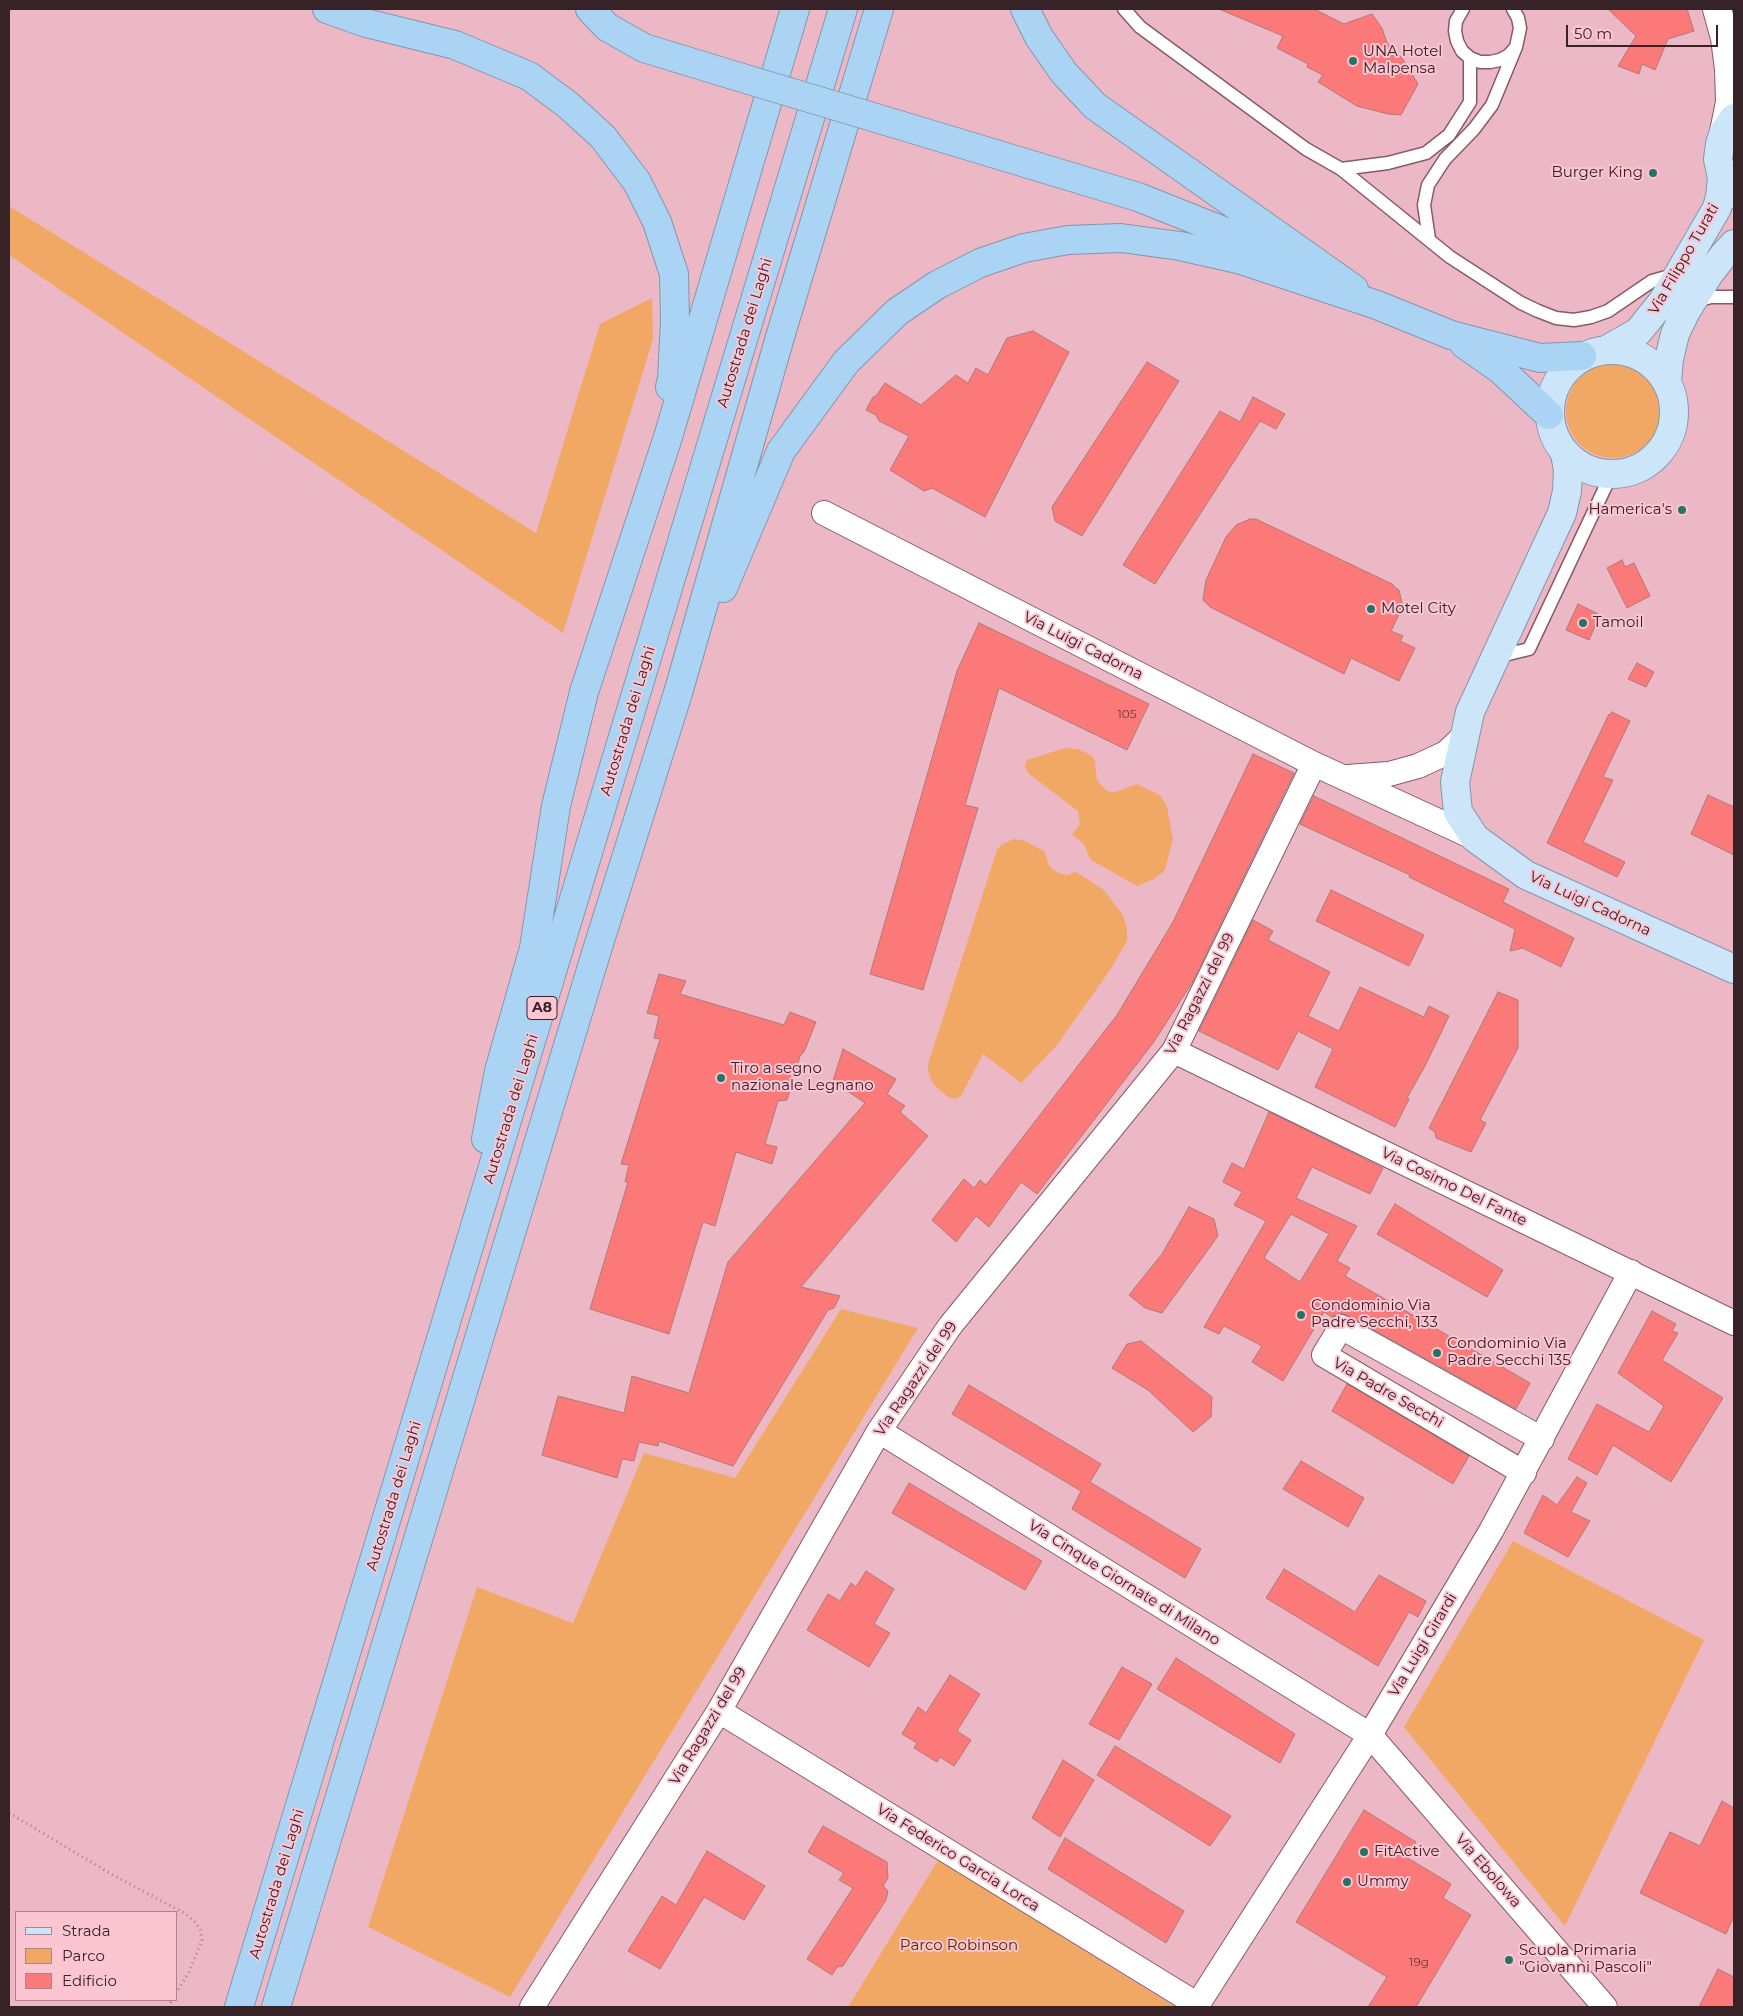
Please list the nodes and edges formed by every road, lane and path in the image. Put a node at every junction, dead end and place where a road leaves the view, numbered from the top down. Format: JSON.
{"nodes":[{"id":1,"x":326,"y":9,"type":"edge"},
{"id":2,"x":590,"y":9,"type":"edge"},
{"id":3,"x":795,"y":9,"type":"edge"},
{"id":4,"x":843,"y":9,"type":"edge"},
{"id":5,"x":879,"y":9,"type":"edge"},
{"id":6,"x":1025,"y":9,"type":"edge"},
{"id":7,"x":1124,"y":9,"type":"edge"},
{"id":8,"x":1463,"y":9,"type":"edge"},
{"id":9,"x":1513,"y":9,"type":"edge"},
{"id":10,"x":1717,"y":9,"type":"edge"},
{"id":11,"x":1516,"y":47,"type":"junction"},
{"id":12,"x":1470,"y":58,"type":"junction"},
{"id":13,"x":1729,"y":125,"type":"edge"},
{"id":14,"x":1341,"y":169,"type":"junction"},
{"id":15,"x":1728,"y":188,"type":"edge"},
{"id":16,"x":1429,"y":239,"type":"junction"},
{"id":17,"x":1734,"y":244,"type":"edge"},
{"id":18,"x":1679,"y":274,"type":"junction"},
{"id":19,"x":1734,"y":297,"type":"edge"},
{"id":20,"x":1691,"y":302,"type":"junction"},
{"id":21,"x":1377,"y":305,"type":"junction"},
{"id":22,"x":1451,"y":335,"type":"junction"},
{"id":23,"x":1608,"y":349,"type":"junction"},
{"id":24,"x":1582,"y":356,"type":"junction"},
{"id":25,"x":1667,"y":382,"type":"junction"},
{"id":26,"x":1549,"y":415,"type":"junction"},
{"id":27,"x":1565,"y":454,"type":"junction"},
{"id":28,"x":1611,"y":475,"type":"junction"},
{"id":29,"x":824,"y":513,"type":"dead end"},
{"id":30,"x":620,"y":577,"type":"junction"},
{"id":31,"x":1496,"y":656,"type":"junction"},
{"id":32,"x":678,"y":693,"type":"junction"},
{"id":33,"x":1464,"y":736,"type":"junction"},
{"id":34,"x":1314,"y":764,"type":"junction"},
{"id":35,"x":1343,"y":777,"type":"junction"},
{"id":36,"x":1475,"y":838,"type":"junction"},
{"id":37,"x":1734,"y":969,"type":"edge"},
{"id":38,"x":1174,"y":1051,"type":"junction"},
{"id":39,"x":1631,"y":1272,"type":"junction"},
{"id":40,"x":451,"y":1308,"type":"junction"},
{"id":41,"x":1734,"y":1323,"type":"edge"},
{"id":42,"x":879,"y":1432,"type":"junction"},
{"id":43,"x":1542,"y":1439,"type":"junction"},
{"id":44,"x":1524,"y":1473,"type":"junction"},
{"id":45,"x":719,"y":1711,"type":"junction"},
{"id":46,"x":1370,"y":1735,"type":"junction"},
{"id":47,"x":9,"y":1813,"type":"edge"},
{"id":48,"x":178,"y":1990,"type":"edge"},
{"id":49,"x":1197,"y":2006,"type":"edge"},
{"id":50,"x":239,"y":2007,"type":"edge"},
{"id":51,"x":276,"y":2007,"type":"edge"},
{"id":52,"x":532,"y":2007,"type":"edge"},
{"id":53,"x":1605,"y":2007,"type":"edge"}],
"edges":[{"from":1,"to":30,"type":"highway"},
{"from":2,"to":21,"type":"highway","bridge":true},
{"from":3,"to":30,"type":"highway"},
{"from":4,"to":40,"type":"highway","name":"Autostrada dei Laghi","number":"A8"},
{"from":5,"to":32,"type":"highway","number":"A8"},
{"from":6,"to":21,"type":"highway"},
{"from":7,"to":14,"type":"lane"},
{"from":8,"to":12,"type":"lane"},
{"from":9,"to":11,"type":"lane"},
{"from":10,"to":13,"type":"main road"},
{"from":11,"to":12,"type":"lane"},
{"from":11,"to":16,"type":"lane"},
{"from":12,"to":14,"type":"lane"},
{"from":13,"to":15,"type":"main road","name":"Via Filippo Turati"},
{"from":14,"to":16,"type":"lane"},
{"from":15,"to":18,"type":"main road","name":"Via Filippo Turati"},
{"from":16,"to":18,"type":"lane"},
{"from":17,"to":20,"type":"main road","name":"Via Filippo Turati"},
{"from":18,"to":23,"type":"main road","name":"Via Filippo Turati"},
{"from":19,"to":20,"type":"lane"},
{"from":20,"to":25,"type":"main road","name":"Via Filippo Turati"},
{"from":21,"to":22,"type":"highway"},
{"from":21,"to":32,"type":"highway"},
{"from":22,"to":24,"type":"highway"},
{"from":22,"to":26,"type":"highway"},
{"from":23,"to":24,"type":"main road"},
{"from":23,"to":25,"type":"main road"},
{"from":24,"to":26,"type":"main road"},
{"from":25,"to":28,"type":"main road"},
{"from":26,"to":27,"type":"main road"},
{"from":27,"to":28,"type":"main road"},
{"from":27,"to":31,"type":"main road"},
{"from":28,"to":31,"type":"lane"},
{"from":29,"to":34,"type":"street","name":"Via Luigi Cadorna"},
{"from":30,"to":40,"type":"highway"},
{"from":31,"to":33,"type":"main road"},
{"from":32,"to":51,"type":"highway","number":"A8"},
{"from":33,"to":35,"type":"street","name":"Via Luigi Cadorna"},
{"from":33,"to":36,"type":"main road"},
{"from":34,"to":35,"type":"street","name":"Via Luigi Cadorna"},
{"from":34,"to":38,"type":"street","name":"Via Ragazzi del 99"},
{"from":35,"to":36,"type":"street","name":"Via Luigi Cadorna"},
{"from":36,"to":37,"type":"main road","name":"Via Luigi Cadorna"},
{"from":38,"to":39,"type":"street","name":"Via Cosimo Del Fante"},
{"from":38,"to":42,"type":"street","name":"Via Ragazzi del 99"},
{"from":39,"to":41,"type":"street","name":"Via Cosimo Del Fante"},
{"from":39,"to":43,"type":"street","name":"Via Luigi Girardi"},
{"from":40,"to":50,"type":"highway","name":"Autostrada dei Laghi","number":"A8"},
{"from":42,"to":45,"type":"street","name":"Via Ragazzi del 99"},
{"from":42,"to":46,"type":"street","name":"Via Cinque Giornate di Milano"},
{"from":43,"to":44,"type":"street","name":"Via Luigi Girardi"},
{"from":43,"to":44,"type":"street","name":"Via Padre Secchi"},
{"from":44,"to":46,"type":"street","name":"Via Luigi Girardi"},
{"from":45,"to":49,"type":"street","name":"Via Federico Garcia Lorca"},
{"from":45,"to":52,"type":"street","name":"Via Ragazzi del 99"},
{"from":46,"to":49,"type":"street","name":"Via Luigi Girardi"},
{"from":46,"to":53,"type":"street","name":"Via Ebolowa"},
{"from":47,"to":48,"type":"path"}]}
